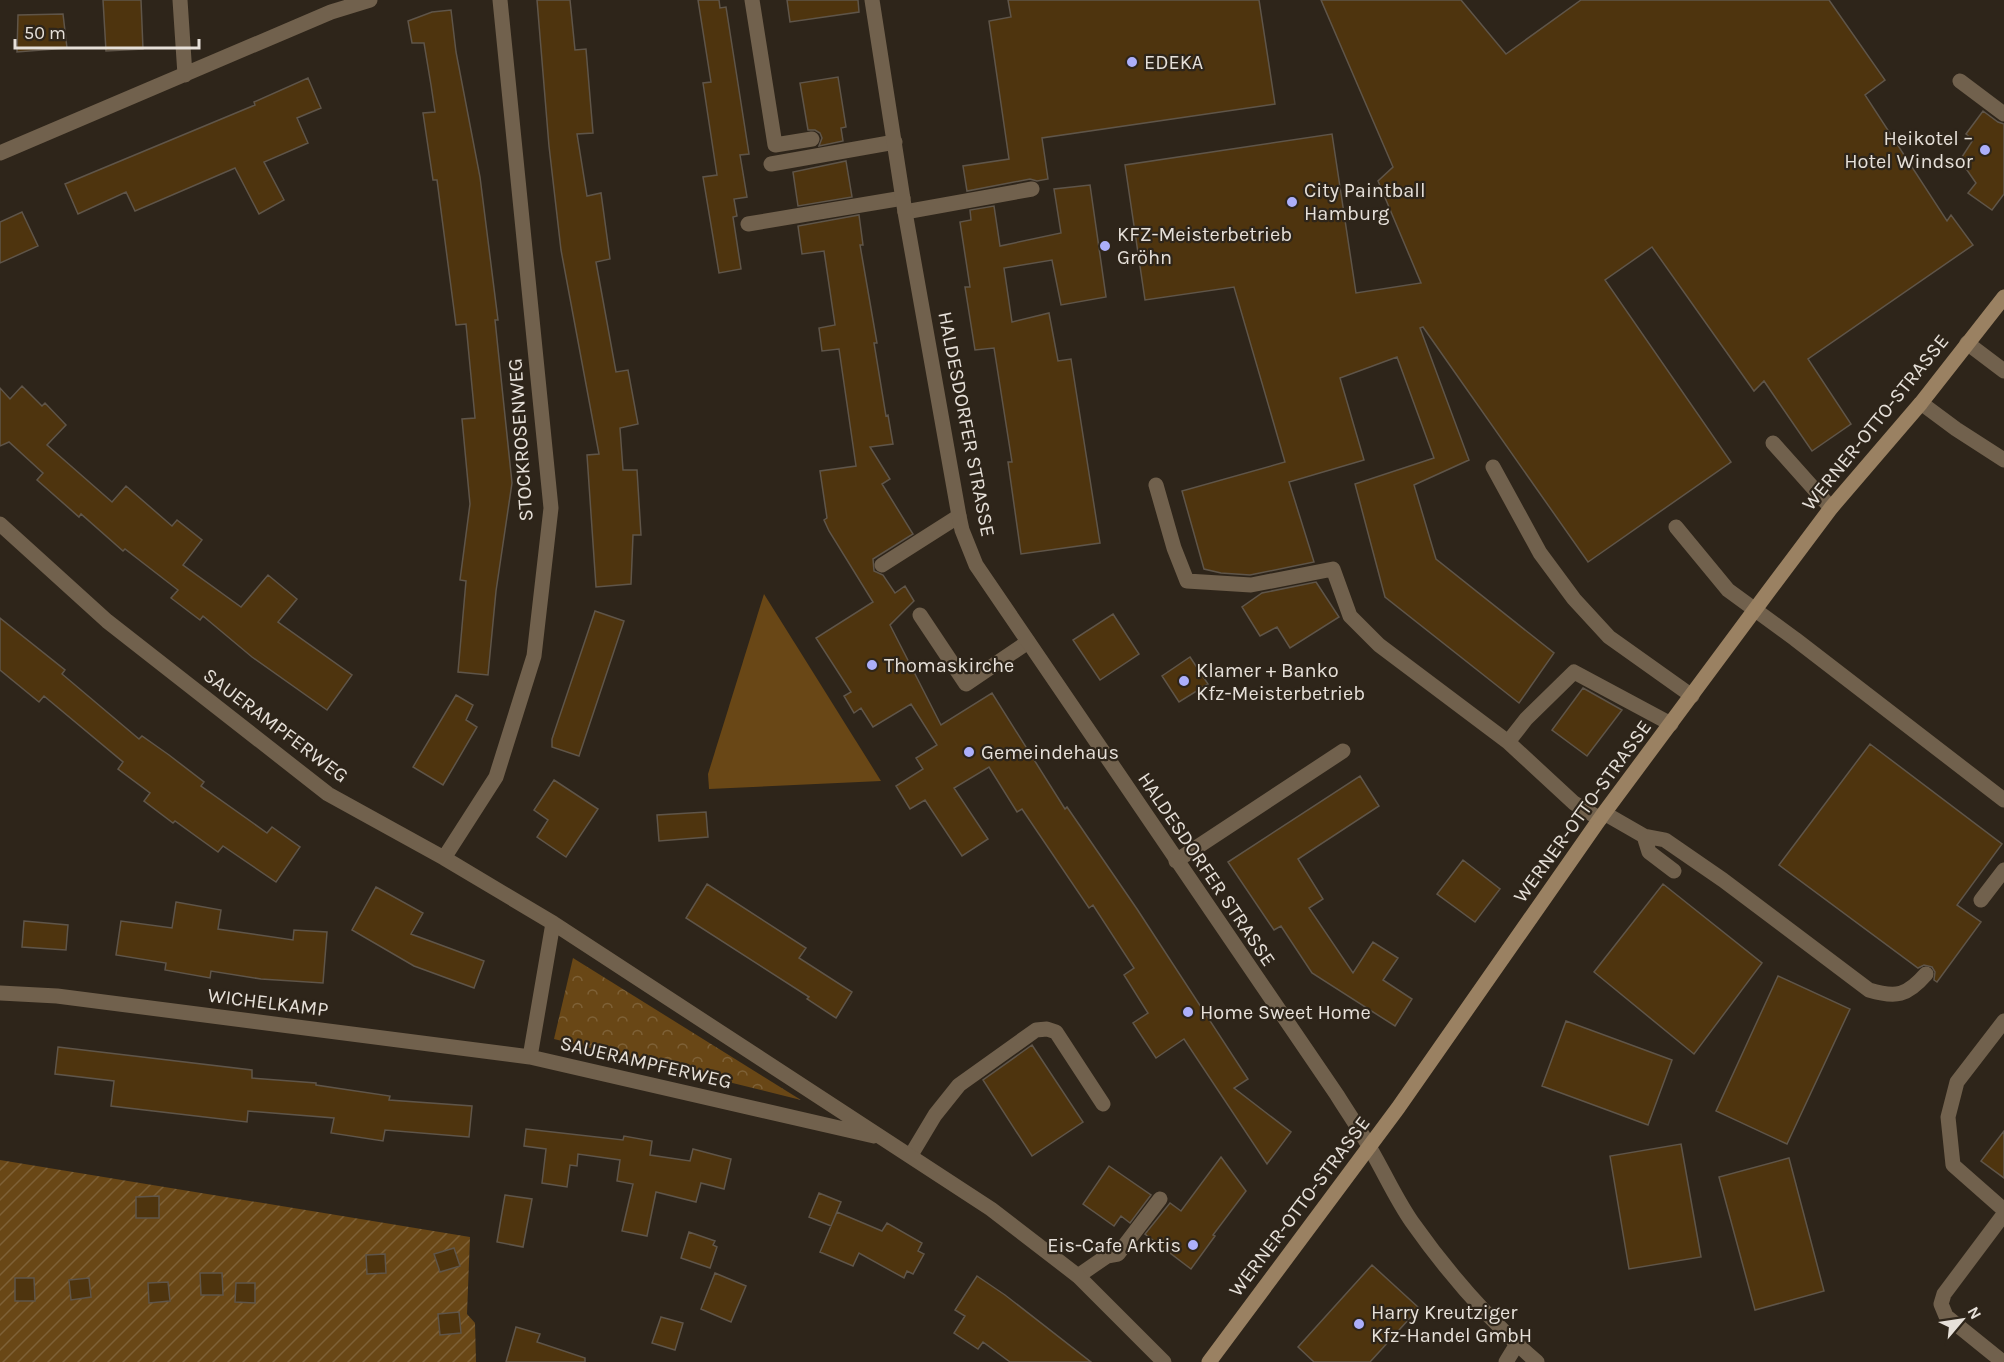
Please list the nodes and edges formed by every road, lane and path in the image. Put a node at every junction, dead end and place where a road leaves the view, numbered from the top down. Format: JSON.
{"nodes":[{"id":1,"x":180,"y":0,"type":"edge"},
{"id":2,"x":370,"y":0,"type":"edge"},
{"id":3,"x":500,"y":0,"type":"edge"},
{"id":4,"x":752,"y":0,"type":"edge"},
{"id":5,"x":872,"y":0,"type":"edge"},
{"id":6,"x":185,"y":75,"type":"junction"},
{"id":7,"x":1960,"y":81,"type":"dead end"},
{"id":8,"x":2004,"y":114,"type":"edge"},
{"id":9,"x":812,"y":139,"type":"dead end"},
{"id":10,"x":895,"y":141,"type":"junction"},
{"id":11,"x":0,"y":153,"type":"edge"},
{"id":12,"x":771,"y":164,"type":"dead end"},
{"id":13,"x":1032,"y":189,"type":"dead end"},
{"id":14,"x":904,"y":205,"type":"junction"},
{"id":15,"x":748,"y":224,"type":"dead end"},
{"id":16,"x":2004,"y":297,"type":"edge"},
{"id":17,"x":1967,"y":343,"type":"junction"},
{"id":18,"x":2004,"y":371,"type":"edge"},
{"id":19,"x":1921,"y":403,"type":"junction"},
{"id":20,"x":1773,"y":443,"type":"dead end"},
{"id":21,"x":2004,"y":460,"type":"edge"},
{"id":22,"x":1493,"y":467,"type":"dead end"},
{"id":23,"x":1156,"y":484,"type":"dead end"},
{"id":24,"x":1831,"y":508,"type":"junction"},
{"id":25,"x":959,"y":516,"type":"junction"},
{"id":26,"x":0,"y":524,"type":"edge"},
{"id":27,"x":1676,"y":527,"type":"dead end"},
{"id":28,"x":882,"y":565,"type":"dead end"},
{"id":29,"x":1755,"y":610,"type":"junction"},
{"id":30,"x":920,"y":615,"type":"dead end"},
{"id":31,"x":1028,"y":642,"type":"junction"},
{"id":32,"x":1692,"y":696,"type":"junction"},
{"id":33,"x":1671,"y":724,"type":"junction"},
{"id":34,"x":1508,"y":742,"type":"junction"},
{"id":35,"x":1343,"y":751,"type":"dead end"},
{"id":36,"x":2004,"y":800,"type":"edge"},
{"id":37,"x":1602,"y":816,"type":"junction"},
{"id":38,"x":1644,"y":836,"type":"junction"},
{"id":39,"x":444,"y":858,"type":"junction"},
{"id":40,"x":1176,"y":861,"type":"junction"},
{"id":41,"x":2004,"y":870,"type":"edge"},
{"id":42,"x":1674,"y":871,"type":"dead end"},
{"id":43,"x":1981,"y":900,"type":"dead end"},
{"id":44,"x":553,"y":923,"type":"junction"},
{"id":45,"x":1926,"y":974,"type":"dead end"},
{"id":46,"x":0,"y":993,"type":"edge"},
{"id":47,"x":2004,"y":1021,"type":"edge"},
{"id":48,"x":530,"y":1057,"type":"junction"},
{"id":49,"x":1103,"y":1104,"type":"dead end"},
{"id":50,"x":885,"y":1138,"type":"junction"},
{"id":51,"x":1370,"y":1147,"type":"junction"},
{"id":52,"x":911,"y":1155,"type":"junction"},
{"id":53,"x":1160,"y":1199,"type":"dead end"},
{"id":54,"x":2004,"y":1212,"type":"edge"},
{"id":55,"x":1078,"y":1276,"type":"junction"},
{"id":56,"x":1517,"y":1344,"type":"junction"},
{"id":57,"x":1164,"y":1362,"type":"edge"},
{"id":58,"x":1209,"y":1362,"type":"edge"},
{"id":59,"x":1506,"y":1362,"type":"edge"},
{"id":60,"x":1538,"y":1362,"type":"edge"},
{"id":61,"x":2003,"y":1362,"type":"edge"}],
"edges":[{"from":1,"to":6,"type":"street"},
{"from":2,"to":6,"type":"street"},
{"from":3,"to":39,"type":"street","name":"STOCKROSENWEG"},
{"from":4,"to":9,"type":"street"},
{"from":5,"to":10,"type":"street","name":"HALDESDORFER STRASSE"},
{"from":6,"to":11,"type":"street"},
{"from":7,"to":8,"type":"street"},
{"from":10,"to":12,"type":"street"},
{"from":10,"to":14,"type":"street","name":"HALDESDORFER STRASSE"},
{"from":13,"to":14,"type":"street"},
{"from":14,"to":15,"type":"street"},
{"from":14,"to":25,"type":"street","name":"HALDESDORFER STRASSE"},
{"from":16,"to":17,"type":"main road","name":"WERNER-OTTO-STRASSE"},
{"from":17,"to":18,"type":"street"},
{"from":17,"to":19,"type":"main road","name":"WERNER-OTTO-STRASSE"},
{"from":19,"to":21,"type":"street"},
{"from":19,"to":24,"type":"main road","name":"WERNER-OTTO-STRASSE"},
{"from":20,"to":24,"type":"street"},
{"from":22,"to":32,"type":"street"},
{"from":23,"to":34,"type":"street"},
{"from":24,"to":29,"type":"main road","name":"WERNER-OTTO-STRASSE"},
{"from":25,"to":28,"type":"street"},
{"from":25,"to":31,"type":"street","name":"HALDESDORFER STRASSE"},
{"from":26,"to":39,"type":"street","name":"SAUERAMPFERWEG"},
{"from":27,"to":29,"type":"street"},
{"from":29,"to":32,"type":"main road","name":"WERNER-OTTO-STRASSE"},
{"from":29,"to":36,"type":"street"},
{"from":30,"to":31,"type":"street"},
{"from":31,"to":40,"type":"street","name":"HALDESDORFER STRASSE"},
{"from":32,"to":33,"type":"main road","name":"WERNER-OTTO-STRASSE"},
{"from":33,"to":34,"type":"street"},
{"from":33,"to":37,"type":"main road","name":"WERNER-OTTO-STRASSE"},
{"from":34,"to":37,"type":"street"},
{"from":35,"to":40,"type":"street"},
{"from":37,"to":38,"type":"street"},
{"from":37,"to":51,"type":"main road","name":"WERNER-OTTO-STRASSE"},
{"from":38,"to":42,"type":"street"},
{"from":38,"to":45,"type":"street"},
{"from":39,"to":44,"type":"street","name":"SAUERAMPFERWEG"},
{"from":40,"to":51,"type":"street","name":"HALDESDORFER STRASSE"},
{"from":41,"to":43,"type":"street"},
{"from":44,"to":48,"type":"street","name":"SAUERAMPFERWEG"},
{"from":44,"to":50,"type":"street","name":"SAUERAMPFERWEG"},
{"from":46,"to":48,"type":"street","name":"WICHELKAMP"},
{"from":47,"to":54,"type":"street"},
{"from":48,"to":50,"type":"street","name":"SAUERAMPFERWEG"},
{"from":49,"to":52,"type":"street"},
{"from":50,"to":52,"type":"street","name":"SAUERAMPFERWEG"},
{"from":51,"to":56,"type":"street","name":"HALDESDORFER STRASSE"},
{"from":51,"to":58,"type":"main road","name":"WERNER-OTTO-STRASSE"},
{"from":52,"to":55,"type":"street","name":"SAUERAMPFERWEG"},
{"from":53,"to":55,"type":"street"},
{"from":54,"to":61,"type":"street"},
{"from":55,"to":57,"type":"street","name":"SAUERAMPFERWEG"},
{"from":56,"to":59,"type":"street"},
{"from":56,"to":60,"type":"street","name":"HALDESDORFER STRASSE"}]}
